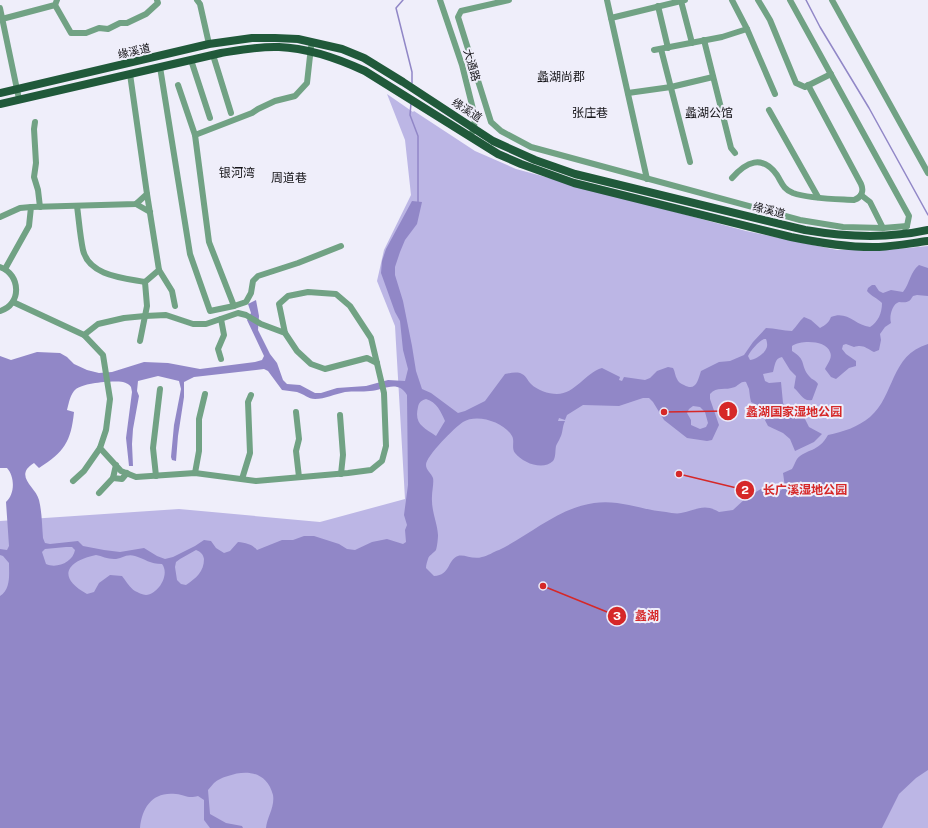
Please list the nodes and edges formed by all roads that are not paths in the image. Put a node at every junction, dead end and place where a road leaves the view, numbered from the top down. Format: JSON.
{"nodes":[{"id":1,"x":158,"y":0,"type":"edge"},
{"id":2,"x":441,"y":0,"type":"edge"},
{"id":3,"x":509,"y":0,"type":"edge"},
{"id":4,"x":607,"y":0,"type":"edge"},
{"id":5,"x":651,"y":0,"type":"edge"},
{"id":6,"x":683,"y":0,"type":"edge"},
{"id":7,"x":732,"y":0,"type":"edge"},
{"id":8,"x":758,"y":0,"type":"edge"},
{"id":9,"x":790,"y":0,"type":"edge"},
{"id":10,"x":832,"y":0,"type":"edge"},
{"id":11,"x":200,"y":1,"type":"edge"},
{"id":12,"x":56,"y":2,"type":"edge"},
{"id":13,"x":655,"y":7,"type":"junction"},
{"id":14,"x":0,"y":8,"type":"edge"},
{"id":15,"x":611,"y":18,"type":"junction"},
{"id":16,"x":2,"y":19,"type":"junction"},
{"id":17,"x":747,"y":29,"type":"junction"},
{"id":18,"x":704,"y":40,"type":"junction"},
{"id":19,"x":312,"y":42,"type":"junction"},
{"id":20,"x":692,"y":43,"type":"junction"},
{"id":21,"x":209,"y":44,"type":"junction"},
{"id":22,"x":664,"y":48,"type":"junction"},
{"id":23,"x":654,"y":50,"type":"dead end"},
{"id":24,"x":311,"y":51,"type":"junction"},
{"id":25,"x":213,"y":55,"type":"junction"},
{"id":26,"x":191,"y":60,"type":"junction"},
{"id":27,"x":160,"y":67,"type":"junction"},
{"id":28,"x":130,"y":74,"type":"junction"},
{"id":29,"x":831,"y":74,"type":"junction"},
{"id":30,"x":713,"y":77,"type":"junction"},
{"id":31,"x":178,"y":85,"type":"dead end"},
{"id":32,"x":808,"y":85,"type":"junction"},
{"id":33,"x":671,"y":87,"type":"junction"},
{"id":34,"x":18,"y":89,"type":"junction"},
{"id":35,"x":0,"y":93,"type":"edge"},
{"id":36,"x":628,"y":93,"type":"junction"},
{"id":37,"x":775,"y":94,"type":"dead end"},
{"id":38,"x":19,"y":99,"type":"junction"},
{"id":39,"x":0,"y":104,"type":"edge"},
{"id":40,"x":769,"y":110,"type":"dead end"},
{"id":41,"x":230,"y":113,"type":"dead end"},
{"id":42,"x":210,"y":118,"type":"dead end"},
{"id":43,"x":36,"y":122,"type":"dead end"},
{"id":44,"x":474,"y":128,"type":"junction"},
{"id":45,"x":195,"y":135,"type":"junction"},
{"id":46,"x":470,"y":137,"type":"junction"},
{"id":47,"x":735,"y":153,"type":"dead end"},
{"id":48,"x":690,"y":162,"type":"dead end"},
{"id":49,"x":928,"y":173,"type":"edge"},
{"id":50,"x":732,"y":178,"type":"dead end"},
{"id":51,"x":647,"y":179,"type":"junction"},
{"id":52,"x":147,"y":194,"type":"junction"},
{"id":53,"x":861,"y":195,"type":"junction"},
{"id":54,"x":818,"y":197,"type":"junction"},
{"id":55,"x":136,"y":204,"type":"junction"},
{"id":56,"x":77,"y":206,"type":"junction"},
{"id":57,"x":40,"y":207,"type":"junction"},
{"id":58,"x":31,"y":208,"type":"junction"},
{"id":59,"x":150,"y":212,"type":"junction"},
{"id":60,"x":0,"y":217,"type":"edge"},
{"id":61,"x":907,"y":226,"type":"junction"},
{"id":62,"x":883,"y":228,"type":"junction"},
{"id":63,"x":928,"y":230,"type":"edge"},
{"id":64,"x":894,"y":236,"type":"junction"},
{"id":65,"x":928,"y":241,"type":"edge"},
{"id":66,"x":341,"y":246,"type":"dead end"},
{"id":67,"x":3,"y":268,"type":"edge"},
{"id":68,"x":159,"y":270,"type":"junction"},
{"id":69,"x":145,"y":282,"type":"junction"},
{"id":70,"x":13,"y":302,"type":"junction"},
{"id":71,"x":175,"y":306,"type":"dead end"},
{"id":72,"x":234,"y":306,"type":"junction"},
{"id":73,"x":0,"y":311,"type":"edge"},
{"id":74,"x":146,"y":316,"type":"junction"},
{"id":75,"x":281,"y":316,"type":"junction"},
{"id":76,"x":221,"y":319,"type":"junction"},
{"id":77,"x":272,"y":328,"type":"junction"},
{"id":78,"x":285,"y":333,"type":"junction"},
{"id":79,"x":84,"y":336,"type":"junction"},
{"id":80,"x":140,"y":341,"type":"dead end"},
{"id":81,"x":374,"y":350,"type":"junction"},
{"id":82,"x":367,"y":358,"type":"junction"},
{"id":83,"x":221,"y":359,"type":"dead end"},
{"id":84,"x":377,"y":363,"type":"junction"},
{"id":85,"x":160,"y":389,"type":"dead end"},
{"id":86,"x":205,"y":394,"type":"dead end"},
{"id":87,"x":251,"y":395,"type":"dead end"},
{"id":88,"x":296,"y":412,"type":"dead end"},
{"id":89,"x":340,"y":415,"type":"dead end"},
{"id":90,"x":100,"y":448,"type":"junction"},
{"id":91,"x":116,"y":465,"type":"junction"},
{"id":92,"x":127,"y":473,"type":"junction"},
{"id":93,"x":196,"y":473,"type":"junction"},
{"id":94,"x":341,"y":474,"type":"junction"},
{"id":95,"x":156,"y":476,"type":"junction"},
{"id":96,"x":299,"y":477,"type":"junction"},
{"id":97,"x":113,"y":478,"type":"junction"},
{"id":98,"x":242,"y":479,"type":"junction"},
{"id":99,"x":73,"y":481,"type":"dead end"},
{"id":100,"x":99,"y":492,"type":"dead end"}],
"edges":[{"from":1,"to":12,"type":"street"},
{"from":2,"to":44,"type":"street","name":"大通路"},
{"from":3,"to":51,"type":"street"},
{"from":4,"to":15,"type":"street"},
{"from":5,"to":13,"type":"street"},
{"from":6,"to":13,"type":"street"},
{"from":6,"to":20,"type":"street"},
{"from":7,"to":17,"type":"street"},
{"from":8,"to":32,"type":"street"},
{"from":9,"to":29,"type":"street"},
{"from":10,"to":49,"type":"street"},
{"from":11,"to":21,"type":"street"},
{"from":12,"to":16,"type":"street"},
{"from":13,"to":15,"type":"street"},
{"from":13,"to":22,"type":"street"},
{"from":14,"to":16,"type":"street"},
{"from":15,"to":36,"type":"street"},
{"from":16,"to":34,"type":"street"},
{"from":17,"to":18,"type":"street"},
{"from":17,"to":37,"type":"street"},
{"from":18,"to":20,"type":"street"},
{"from":18,"to":30,"type":"street"},
{"from":19,"to":21,"type":"main road","name":"缘溪道"},
{"from":19,"to":24,"type":"street"},
{"from":19,"to":44,"type":"main road","name":"缘溪道"},
{"from":20,"to":22,"type":"street"},
{"from":21,"to":34,"type":"main road","name":"缘溪道"},
{"from":22,"to":23,"type":"street"},
{"from":22,"to":33,"type":"street"},
{"from":24,"to":25,"type":"main road","name":"缘溪道"},
{"from":24,"to":45,"type":"street"},
{"from":24,"to":46,"type":"main road","name":"缘溪道"},
{"from":25,"to":26,"type":"main road","name":"缘溪道"},
{"from":25,"to":41,"type":"street"},
{"from":26,"to":27,"type":"main road","name":"缘溪道"},
{"from":26,"to":42,"type":"street"},
{"from":27,"to":28,"type":"main road","name":"缘溪道"},
{"from":27,"to":72,"type":"street"},
{"from":28,"to":38,"type":"main road","name":"缘溪道"},
{"from":28,"to":52,"type":"street"},
{"from":29,"to":32,"type":"street"},
{"from":29,"to":61,"type":"street"},
{"from":30,"to":33,"type":"street"},
{"from":30,"to":47,"type":"street"},
{"from":31,"to":45,"type":"street"},
{"from":32,"to":53,"type":"street"},
{"from":33,"to":36,"type":"street"},
{"from":33,"to":48,"type":"street"},
{"from":34,"to":35,"type":"main road","name":"缘溪道"},
{"from":34,"to":38,"type":"street"},
{"from":36,"to":51,"type":"street"},
{"from":38,"to":39,"type":"main road","name":"缘溪道"},
{"from":40,"to":54,"type":"street"},
{"from":43,"to":57,"type":"street"},
{"from":44,"to":46,"type":"street","name":"大通路"},
{"from":44,"to":64,"type":"main road","name":"缘溪道"},
{"from":45,"to":72,"type":"street"},
{"from":46,"to":65,"type":"main road","name":"缘溪道"},
{"from":50,"to":54,"type":"street"},
{"from":51,"to":62,"type":"street"},
{"from":52,"to":55,"type":"street"},
{"from":52,"to":59,"type":"street"},
{"from":53,"to":54,"type":"street"},
{"from":53,"to":62,"type":"street"},
{"from":55,"to":56,"type":"street"},
{"from":55,"to":59,"type":"street"},
{"from":56,"to":57,"type":"street"},
{"from":56,"to":69,"type":"street"},
{"from":57,"to":58,"type":"street"},
{"from":58,"to":60,"type":"street"},
{"from":58,"to":67,"type":"street"},
{"from":59,"to":68,"type":"street"},
{"from":61,"to":62,"type":"street"},
{"from":61,"to":64,"type":"street"},
{"from":63,"to":64,"type":"main road","name":"缘溪道"},
{"from":66,"to":72,"type":"street"},
{"from":67,"to":70,"type":"street"},
{"from":68,"to":69,"type":"street"},
{"from":68,"to":71,"type":"street"},
{"from":69,"to":74,"type":"street"},
{"from":70,"to":73,"type":"street"},
{"from":70,"to":79,"type":"street"},
{"from":74,"to":76,"type":"street"},
{"from":74,"to":79,"type":"street"},
{"from":74,"to":80,"type":"street"},
{"from":75,"to":77,"type":"street"},
{"from":75,"to":78,"type":"street"},
{"from":75,"to":81,"type":"street"},
{"from":76,"to":77,"type":"street"},
{"from":76,"to":83,"type":"street"},
{"from":77,"to":78,"type":"street"},
{"from":78,"to":82,"type":"street"},
{"from":79,"to":90,"type":"street"},
{"from":81,"to":82,"type":"street"},
{"from":81,"to":84,"type":"street"},
{"from":82,"to":84,"type":"street"},
{"from":84,"to":94,"type":"street"},
{"from":85,"to":95,"type":"street"},
{"from":86,"to":93,"type":"street"},
{"from":87,"to":98,"type":"street"},
{"from":88,"to":96,"type":"street"},
{"from":89,"to":94,"type":"street"},
{"from":90,"to":91,"type":"street"},
{"from":90,"to":99,"type":"street"},
{"from":91,"to":92,"type":"street"},
{"from":91,"to":97,"type":"street"},
{"from":92,"to":95,"type":"street"},
{"from":92,"to":97,"type":"street"},
{"from":93,"to":95,"type":"street"},
{"from":93,"to":98,"type":"street"},
{"from":94,"to":96,"type":"street"},
{"from":96,"to":98,"type":"street"},
{"from":97,"to":100,"type":"street"}]}
